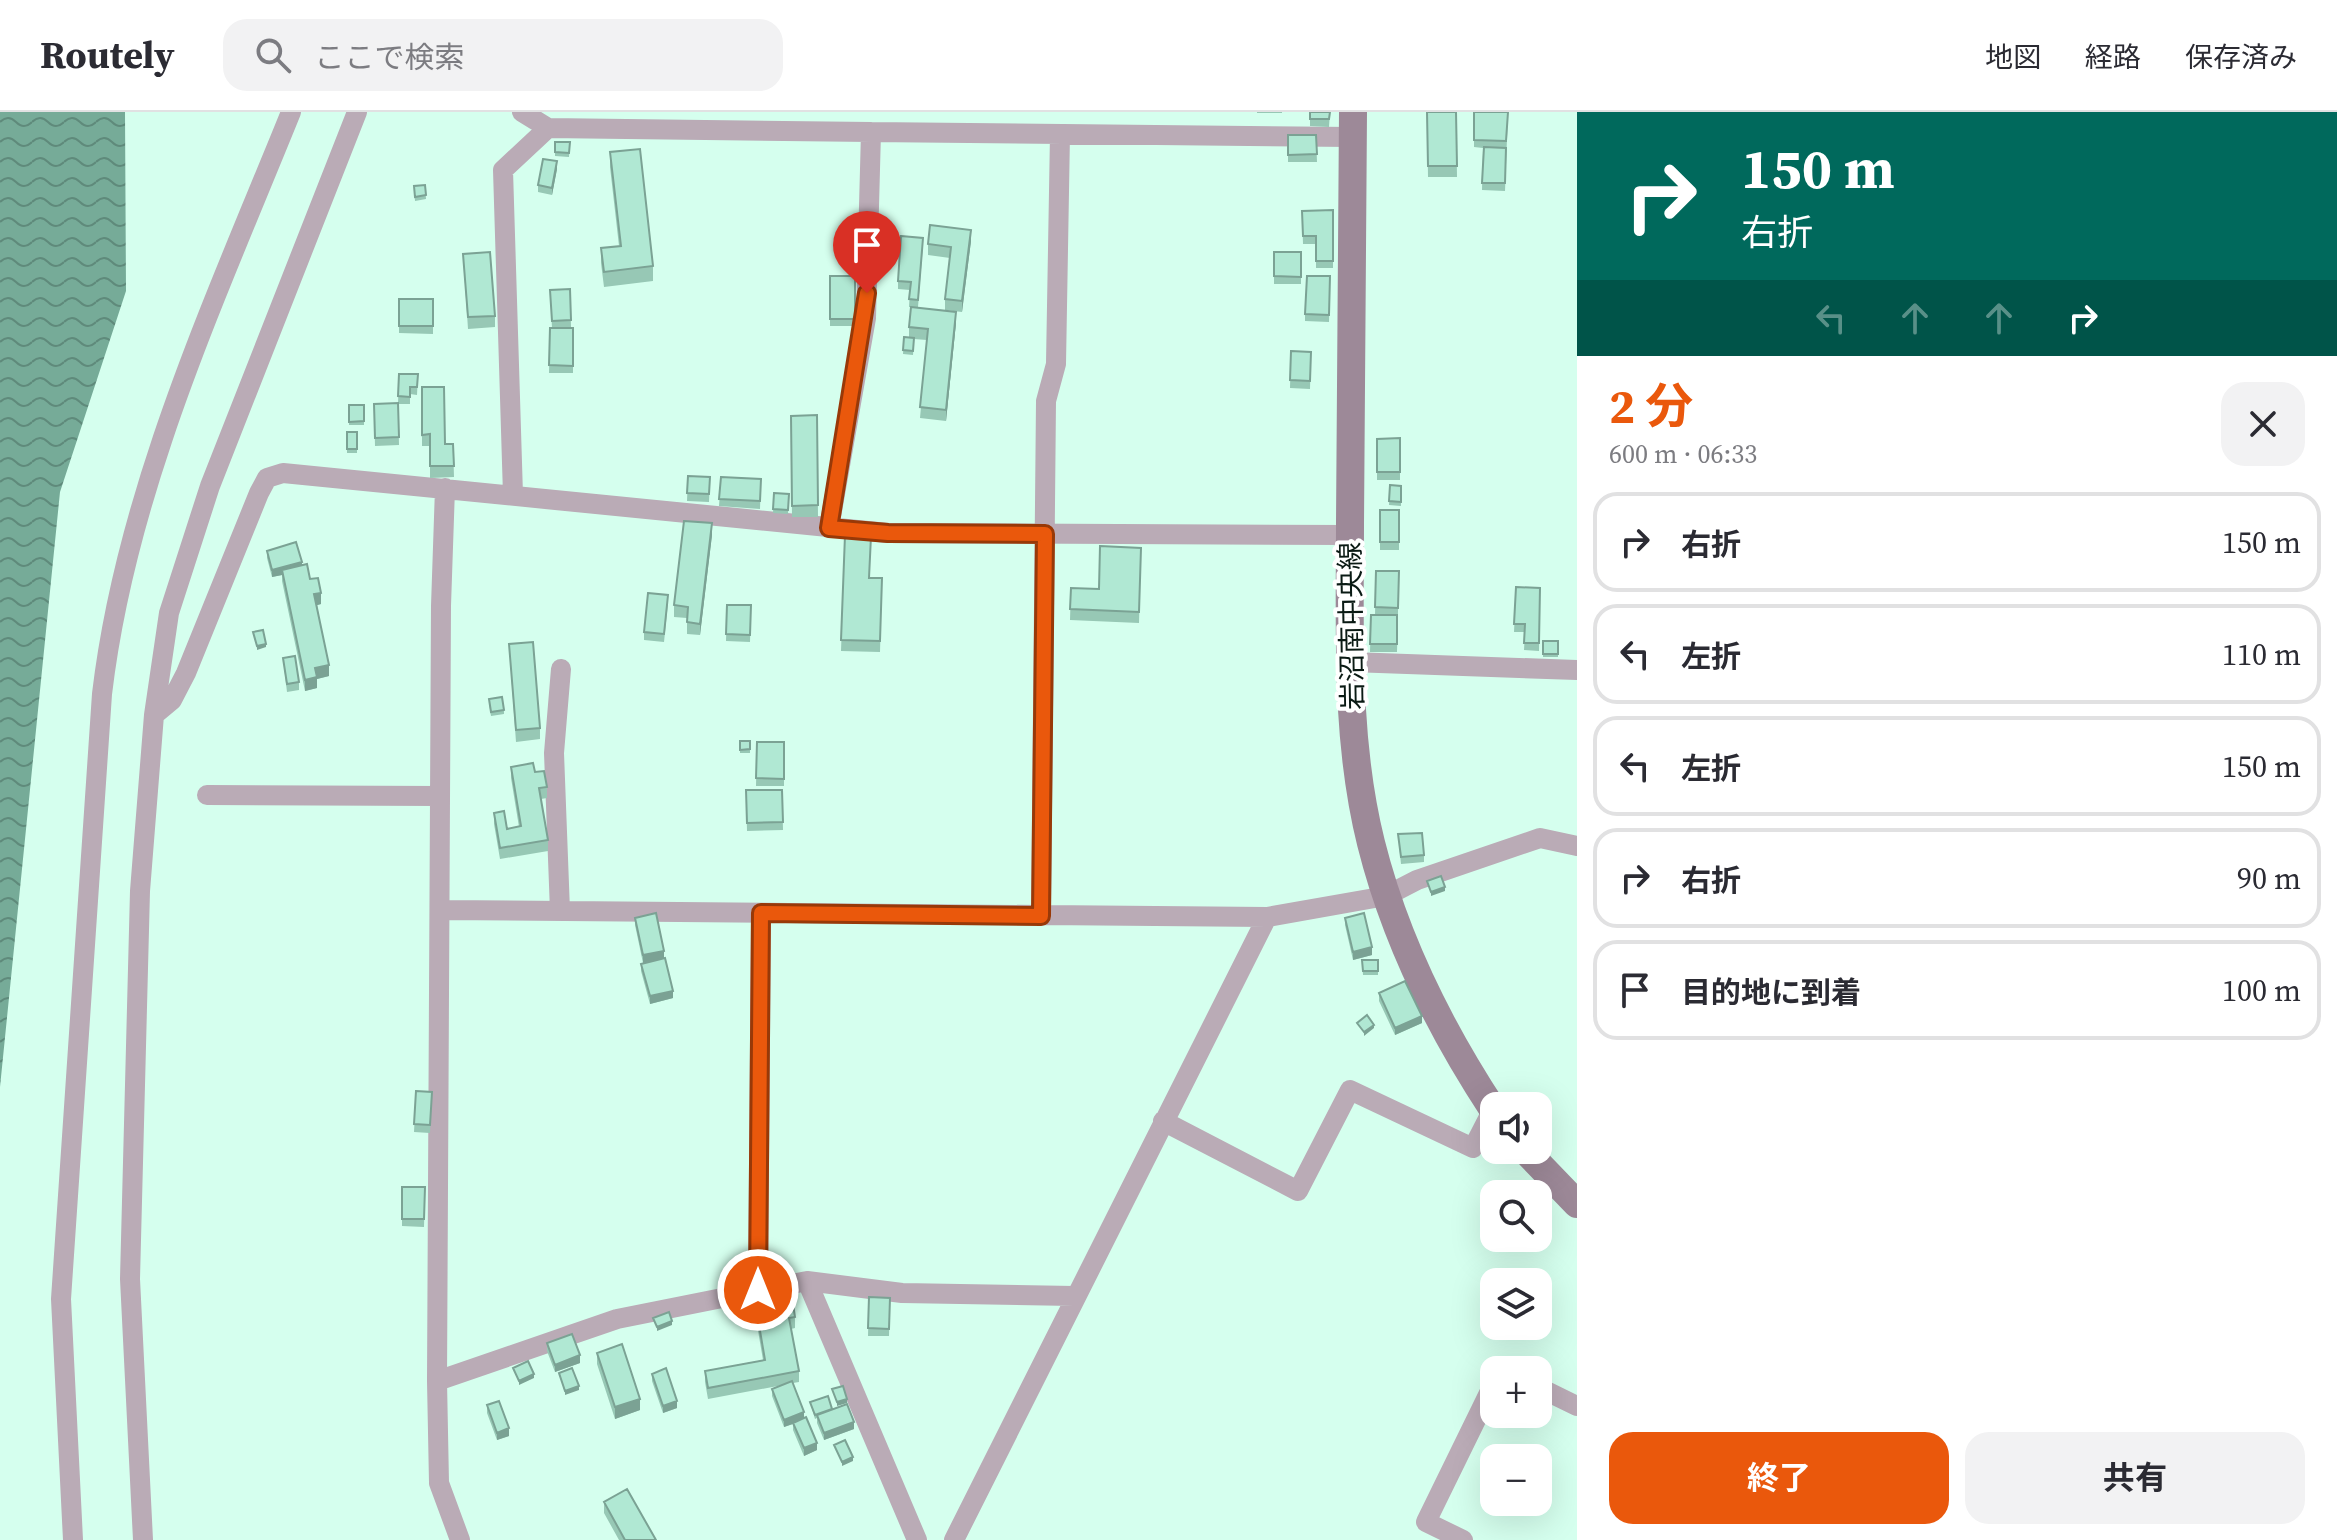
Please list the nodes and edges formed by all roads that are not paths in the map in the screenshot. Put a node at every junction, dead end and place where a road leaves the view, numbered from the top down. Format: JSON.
{"nodes":[{"id":1,"x":291,"y":112,"type":"edge"},
{"id":2,"x":357,"y":112,"type":"edge"},
{"id":3,"x":522,"y":112,"type":"edge"},
{"id":4,"x":900,"y":122,"type":"edge"},
{"id":5,"x":1352,"y":124,"type":"edge"},
{"id":6,"x":548,"y":128,"type":"junction"},
{"id":7,"x":871,"y":132,"type":"junction"},
{"id":8,"x":1060,"y":134,"type":"junction"},
{"id":9,"x":445,"y":488,"type":"junction"},
{"id":10,"x":513,"y":495,"type":"junction"},
{"id":11,"x":829,"y":528,"type":"junction"},
{"id":12,"x":1045,"y":534,"type":"junction"},
{"id":13,"x":1350,"y":535,"type":"junction"},
{"id":14,"x":1351,"y":662,"type":"junction"},
{"id":15,"x":561,"y":669,"type":"dead end"},
{"id":16,"x":1577,"y":670,"type":"edge"},
{"id":17,"x":154,"y":715,"type":"junction"},
{"id":18,"x":207,"y":795,"type":"dead end"},
{"id":19,"x":440,"y":796,"type":"junction"},
{"id":20,"x":1577,"y":846,"type":"edge"},
{"id":21,"x":1386,"y":896,"type":"junction"},
{"id":22,"x":441,"y":910,"type":"junction"},
{"id":23,"x":560,"y":911,"type":"junction"},
{"id":24,"x":761,"y":913,"type":"junction"},
{"id":25,"x":1041,"y":916,"type":"junction"},
{"id":26,"x":1267,"y":917,"type":"junction"},
{"id":27,"x":1482,"y":1092,"type":"edge"},
{"id":28,"x":1163,"y":1121,"type":"junction"},
{"id":29,"x":1480,"y":1135,"type":"edge"},
{"id":30,"x":1538,"y":1164,"type":"edge"},
{"id":31,"x":1577,"y":1204,"type":"edge"},
{"id":32,"x":807,"y":1281,"type":"junction"},
{"id":33,"x":758,"y":1290,"type":"junction"},
{"id":34,"x":1074,"y":1296,"type":"junction"},
{"id":35,"x":437,"y":1381,"type":"junction"},
{"id":36,"x":1552,"y":1394,"type":"edge"},
{"id":37,"x":1577,"y":1406,"type":"edge"},
{"id":38,"x":1480,"y":1412,"type":"edge"},
{"id":39,"x":73,"y":1540,"type":"edge"},
{"id":40,"x":143,"y":1540,"type":"edge"},
{"id":41,"x":460,"y":1540,"type":"edge"},
{"id":42,"x":917,"y":1540,"type":"edge"},
{"id":43,"x":954,"y":1540,"type":"edge"},
{"id":44,"x":1463,"y":1540,"type":"edge"}],
"edges":[{"from":1,"to":39,"type":"street"},
{"from":2,"to":17,"type":"street"},
{"from":3,"to":6,"type":"street"},
{"from":4,"to":7,"type":"street"},
{"from":4,"to":8,"type":"street"},
{"from":5,"to":8,"type":"street"},
{"from":5,"to":13,"type":"street","name":"岩沼南中央線"},
{"from":6,"to":7,"type":"street"},
{"from":6,"to":10,"type":"street"},
{"from":7,"to":11,"type":"street"},
{"from":8,"to":12,"type":"street"},
{"from":9,"to":10,"type":"street"},
{"from":9,"to":17,"type":"street"},
{"from":9,"to":19,"type":"street"},
{"from":10,"to":11,"type":"street"},
{"from":11,"to":12,"type":"street"},
{"from":12,"to":13,"type":"street"},
{"from":12,"to":25,"type":"street"},
{"from":13,"to":14,"type":"street","name":"岩沼南中央線"},
{"from":14,"to":16,"type":"street"},
{"from":14,"to":21,"type":"street","name":"岩沼南中央線"},
{"from":15,"to":23,"type":"street"},
{"from":17,"to":40,"type":"street"},
{"from":18,"to":19,"type":"street"},
{"from":19,"to":22,"type":"street"},
{"from":20,"to":21,"type":"street"},
{"from":21,"to":26,"type":"street"},
{"from":21,"to":27,"type":"street","name":"岩沼南中央線"},
{"from":22,"to":23,"type":"street"},
{"from":22,"to":35,"type":"street"},
{"from":23,"to":24,"type":"street"},
{"from":24,"to":25,"type":"street"},
{"from":24,"to":33,"type":"street"},
{"from":25,"to":26,"type":"street"},
{"from":26,"to":28,"type":"street"},
{"from":28,"to":29,"type":"street"},
{"from":28,"to":34,"type":"street"},
{"from":30,"to":31,"type":"street"},
{"from":32,"to":33,"type":"street"},
{"from":32,"to":34,"type":"street"},
{"from":32,"to":42,"type":"street"},
{"from":33,"to":35,"type":"street"},
{"from":34,"to":43,"type":"street"},
{"from":35,"to":41,"type":"street"},
{"from":36,"to":37,"type":"street"},
{"from":38,"to":44,"type":"street"}]}
